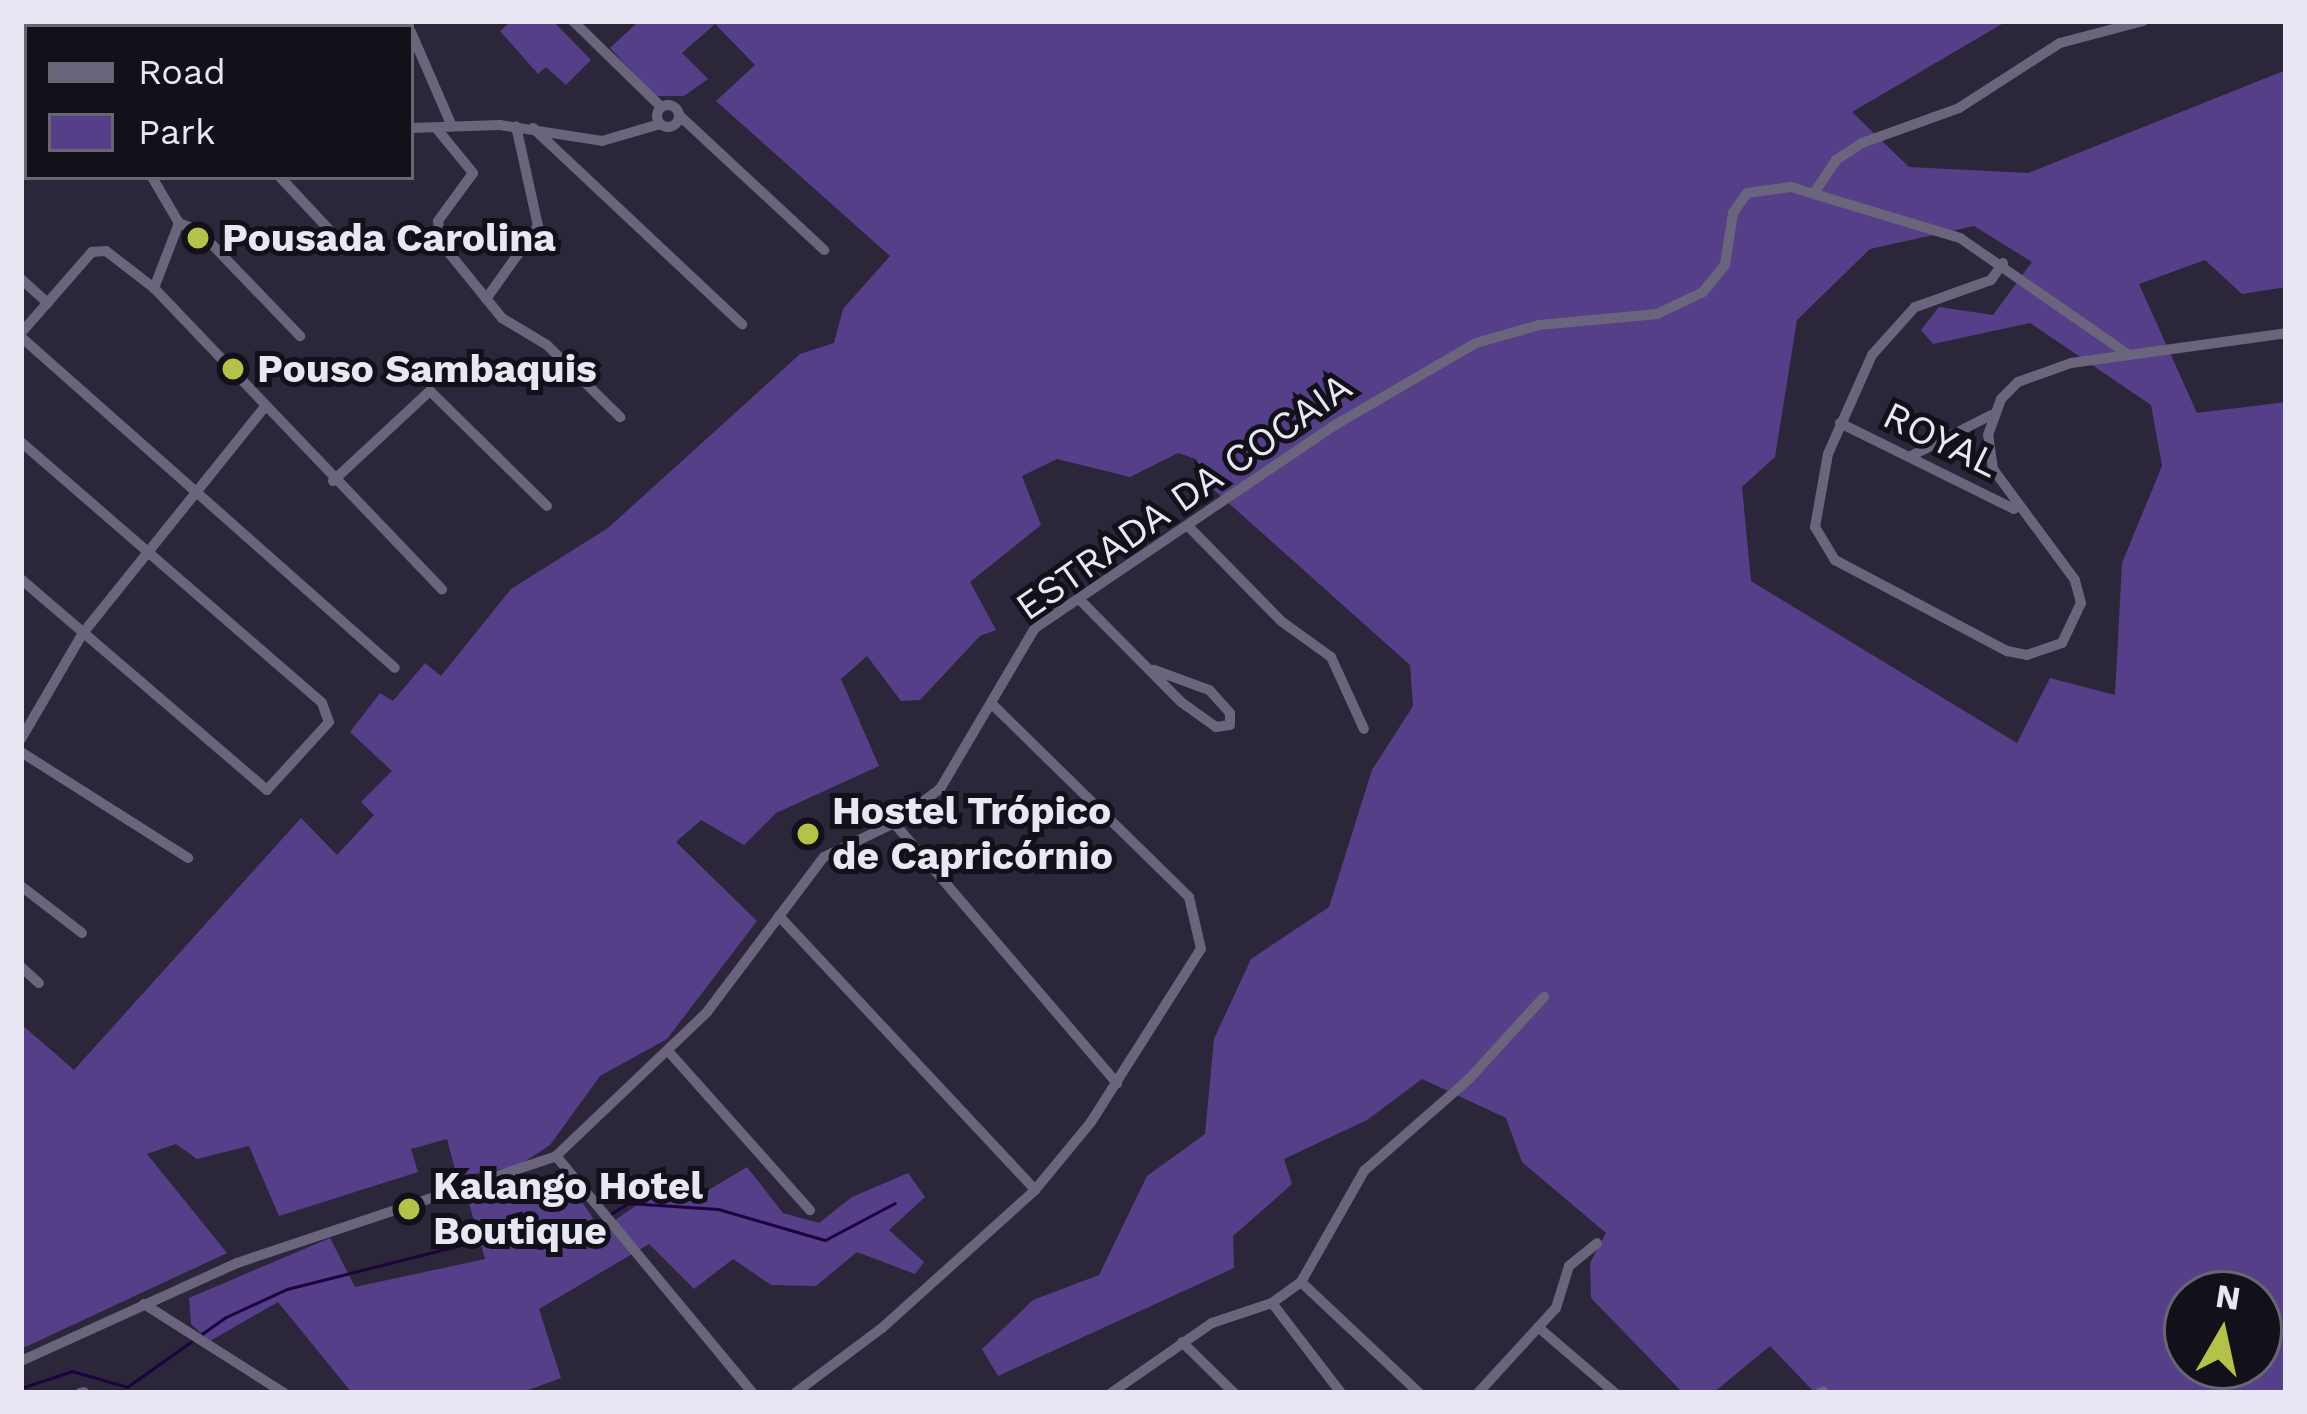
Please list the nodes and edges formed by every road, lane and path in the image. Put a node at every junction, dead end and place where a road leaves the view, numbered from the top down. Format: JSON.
{"nodes":[{"id":1,"x":573,"y":21,"type":"edge"},
{"id":2,"x":2143,"y":21,"type":"edge"},
{"id":3,"x":414,"y":40,"type":"edge"},
{"id":4,"x":661,"y":107,"type":"junction"},
{"id":5,"x":680,"y":116,"type":"junction"},
{"id":6,"x":451,"y":124,"type":"junction"},
{"id":7,"x":660,"y":124,"type":"junction"},
{"id":8,"x":516,"y":126,"type":"junction"},
{"id":9,"x":414,"y":128,"type":"edge"},
{"id":10,"x":532,"y":128,"type":"junction"},
{"id":11,"x":437,"y":129,"type":"junction"},
{"id":12,"x":154,"y":180,"type":"edge"},
{"id":13,"x":283,"y":180,"type":"edge"},
{"id":14,"x":1818,"y":194,"type":"junction"},
{"id":15,"x":179,"y":223,"type":"junction"},
{"id":16,"x":824,"y":250,"type":"dead end"},
{"id":17,"x":349,"y":251,"type":"dead end"},
{"id":18,"x":2003,"y":263,"type":"junction"},
{"id":19,"x":21,"y":279,"type":"edge"},
{"id":20,"x":154,"y":288,"type":"junction"},
{"id":21,"x":486,"y":299,"type":"junction"},
{"id":22,"x":47,"y":303,"type":"junction"},
{"id":23,"x":742,"y":324,"type":"dead end"},
{"id":24,"x":2286,"y":333,"type":"edge"},
{"id":25,"x":21,"y":335,"type":"edge"},
{"id":26,"x":300,"y":336,"type":"dead end"},
{"id":27,"x":2126,"y":353,"type":"junction"},
{"id":28,"x":264,"y":409,"type":"junction"},
{"id":29,"x":1991,"y":415,"type":"junction"},
{"id":30,"x":620,"y":417,"type":"dead end"},
{"id":31,"x":1840,"y":423,"type":"junction"},
{"id":32,"x":21,"y":442,"type":"edge"},
{"id":33,"x":1909,"y":458,"type":"junction"},
{"id":34,"x":333,"y":481,"type":"junction"},
{"id":35,"x":195,"y":494,"type":"junction"},
{"id":36,"x":547,"y":506,"type":"dead end"},
{"id":37,"x":2017,"y":511,"type":"junction"},
{"id":38,"x":1190,"y":527,"type":"junction"},
{"id":39,"x":148,"y":553,"type":"junction"},
{"id":40,"x":21,"y":579,"type":"edge"},
{"id":41,"x":442,"y":589,"type":"dead end"},
{"id":42,"x":1080,"y":600,"type":"junction"},
{"id":43,"x":83,"y":633,"type":"junction"},
{"id":44,"x":395,"y":668,"type":"dead end"},
{"id":45,"x":1154,"y":670,"type":"junction"},
{"id":46,"x":991,"y":704,"type":"junction"},
{"id":47,"x":1364,"y":729,"type":"dead end"},
{"id":48,"x":21,"y":739,"type":"edge"},
{"id":49,"x":21,"y":752,"type":"edge"},
{"id":50,"x":894,"y":823,"type":"junction"},
{"id":51,"x":188,"y":858,"type":"dead end"},
{"id":52,"x":21,"y":886,"type":"edge"},
{"id":53,"x":779,"y":916,"type":"junction"},
{"id":54,"x":82,"y":933,"type":"dead end"},
{"id":55,"x":21,"y":967,"type":"edge"},
{"id":56,"x":39,"y":983,"type":"dead end"},
{"id":57,"x":1544,"y":997,"type":"dead end"},
{"id":58,"x":669,"y":1052,"type":"junction"},
{"id":59,"x":1117,"y":1083,"type":"junction"},
{"id":60,"x":556,"y":1156,"type":"junction"},
{"id":61,"x":1035,"y":1190,"type":"junction"},
{"id":62,"x":810,"y":1210,"type":"dead end"},
{"id":63,"x":1597,"y":1243,"type":"dead end"},
{"id":64,"x":1301,"y":1282,"type":"junction"},
{"id":65,"x":1272,"y":1303,"type":"junction"},
{"id":66,"x":143,"y":1304,"type":"junction"},
{"id":67,"x":1538,"y":1327,"type":"junction"},
{"id":68,"x":1182,"y":1342,"type":"junction"},
{"id":69,"x":21,"y":1361,"type":"edge"},
{"id":70,"x":800,"y":1392,"type":"edge"},
{"id":71,"x":284,"y":1393,"type":"edge"},
{"id":72,"x":753,"y":1393,"type":"edge"},
{"id":73,"x":1111,"y":1393,"type":"edge"},
{"id":74,"x":1234,"y":1393,"type":"edge"},
{"id":75,"x":1342,"y":1393,"type":"edge"},
{"id":76,"x":1419,"y":1393,"type":"edge"},
{"id":77,"x":1478,"y":1393,"type":"edge"},
{"id":78,"x":1615,"y":1393,"type":"edge"}],
"edges":[{"from":1,"to":4,"type":"street"},
{"from":2,"to":14,"type":"street"},
{"from":3,"to":6,"type":"street"},
{"from":4,"to":5,"type":"street"},
{"from":4,"to":7,"type":"street"},
{"from":5,"to":7,"type":"street"},
{"from":5,"to":16,"type":"street"},
{"from":6,"to":8,"type":"street"},
{"from":6,"to":11,"type":"street"},
{"from":7,"to":10,"type":"street"},
{"from":8,"to":10,"type":"street"},
{"from":8,"to":21,"type":"street"},
{"from":9,"to":11,"type":"street"},
{"from":10,"to":23,"type":"street"},
{"from":11,"to":21,"type":"street"},
{"from":12,"to":15,"type":"street"},
{"from":13,"to":17,"type":"street"},
{"from":14,"to":18,"type":"street","name":"ESTRADA DA COCAIA"},
{"from":14,"to":38,"type":"street","name":"ESTRADA DA COCAIA"},
{"from":15,"to":20,"type":"street"},
{"from":15,"to":26,"type":"street"},
{"from":18,"to":27,"type":"street","name":"ESTRADA DA COCAIA"},
{"from":18,"to":31,"type":"street"},
{"from":19,"to":22,"type":"street"},
{"from":20,"to":22,"type":"street"},
{"from":20,"to":28,"type":"street"},
{"from":21,"to":30,"type":"street"},
{"from":22,"to":25,"type":"street"},
{"from":24,"to":27,"type":"street"},
{"from":25,"to":35,"type":"street"},
{"from":27,"to":29,"type":"street"},
{"from":28,"to":34,"type":"street"},
{"from":28,"to":35,"type":"street"},
{"from":29,"to":33,"type":"street"},
{"from":29,"to":37,"type":"street"},
{"from":31,"to":33,"type":"street","name":"ROYAL"},
{"from":31,"to":37,"type":"street"},
{"from":32,"to":39,"type":"street"},
{"from":33,"to":37,"type":"street","name":"ROYAL"},
{"from":34,"to":36,"type":"street"},
{"from":34,"to":41,"type":"street"},
{"from":35,"to":39,"type":"street"},
{"from":35,"to":44,"type":"street"},
{"from":38,"to":42,"type":"street","name":"ESTRADA DA COCAIA"},
{"from":38,"to":47,"type":"street"},
{"from":39,"to":43,"type":"street"},
{"from":39,"to":43,"type":"street"},
{"from":40,"to":43,"type":"street"},
{"from":42,"to":45,"type":"street"},
{"from":42,"to":46,"type":"street","name":"ESTRADA DA COCAIA"},
{"from":43,"to":48,"type":"street"},
{"from":45,"to":45,"type":"street"},
{"from":46,"to":50,"type":"street","name":"ESTRADA DA COCAIA"},
{"from":46,"to":59,"type":"street"},
{"from":49,"to":51,"type":"street"},
{"from":50,"to":53,"type":"street","name":"ESTRADA DA COCAIA"},
{"from":50,"to":59,"type":"street"},
{"from":52,"to":54,"type":"street"},
{"from":53,"to":58,"type":"street","name":"ESTRADA DA COCAIA"},
{"from":53,"to":61,"type":"street"},
{"from":55,"to":56,"type":"street"},
{"from":57,"to":64,"type":"street"},
{"from":58,"to":60,"type":"street","name":"ESTRADA DA COCAIA"},
{"from":58,"to":62,"type":"street"},
{"from":59,"to":61,"type":"street"},
{"from":60,"to":66,"type":"street","name":"ESTRADA DA COCAIA"},
{"from":60,"to":72,"type":"street"},
{"from":61,"to":70,"type":"street"},
{"from":63,"to":67,"type":"street"},
{"from":64,"to":65,"type":"street"},
{"from":64,"to":76,"type":"street"},
{"from":65,"to":68,"type":"street"},
{"from":65,"to":75,"type":"street"},
{"from":66,"to":69,"type":"street","name":"ESTRADA DA COCAIA"},
{"from":66,"to":71,"type":"street"},
{"from":67,"to":77,"type":"street"},
{"from":67,"to":78,"type":"street"},
{"from":68,"to":73,"type":"street"},
{"from":68,"to":74,"type":"street"}]}
